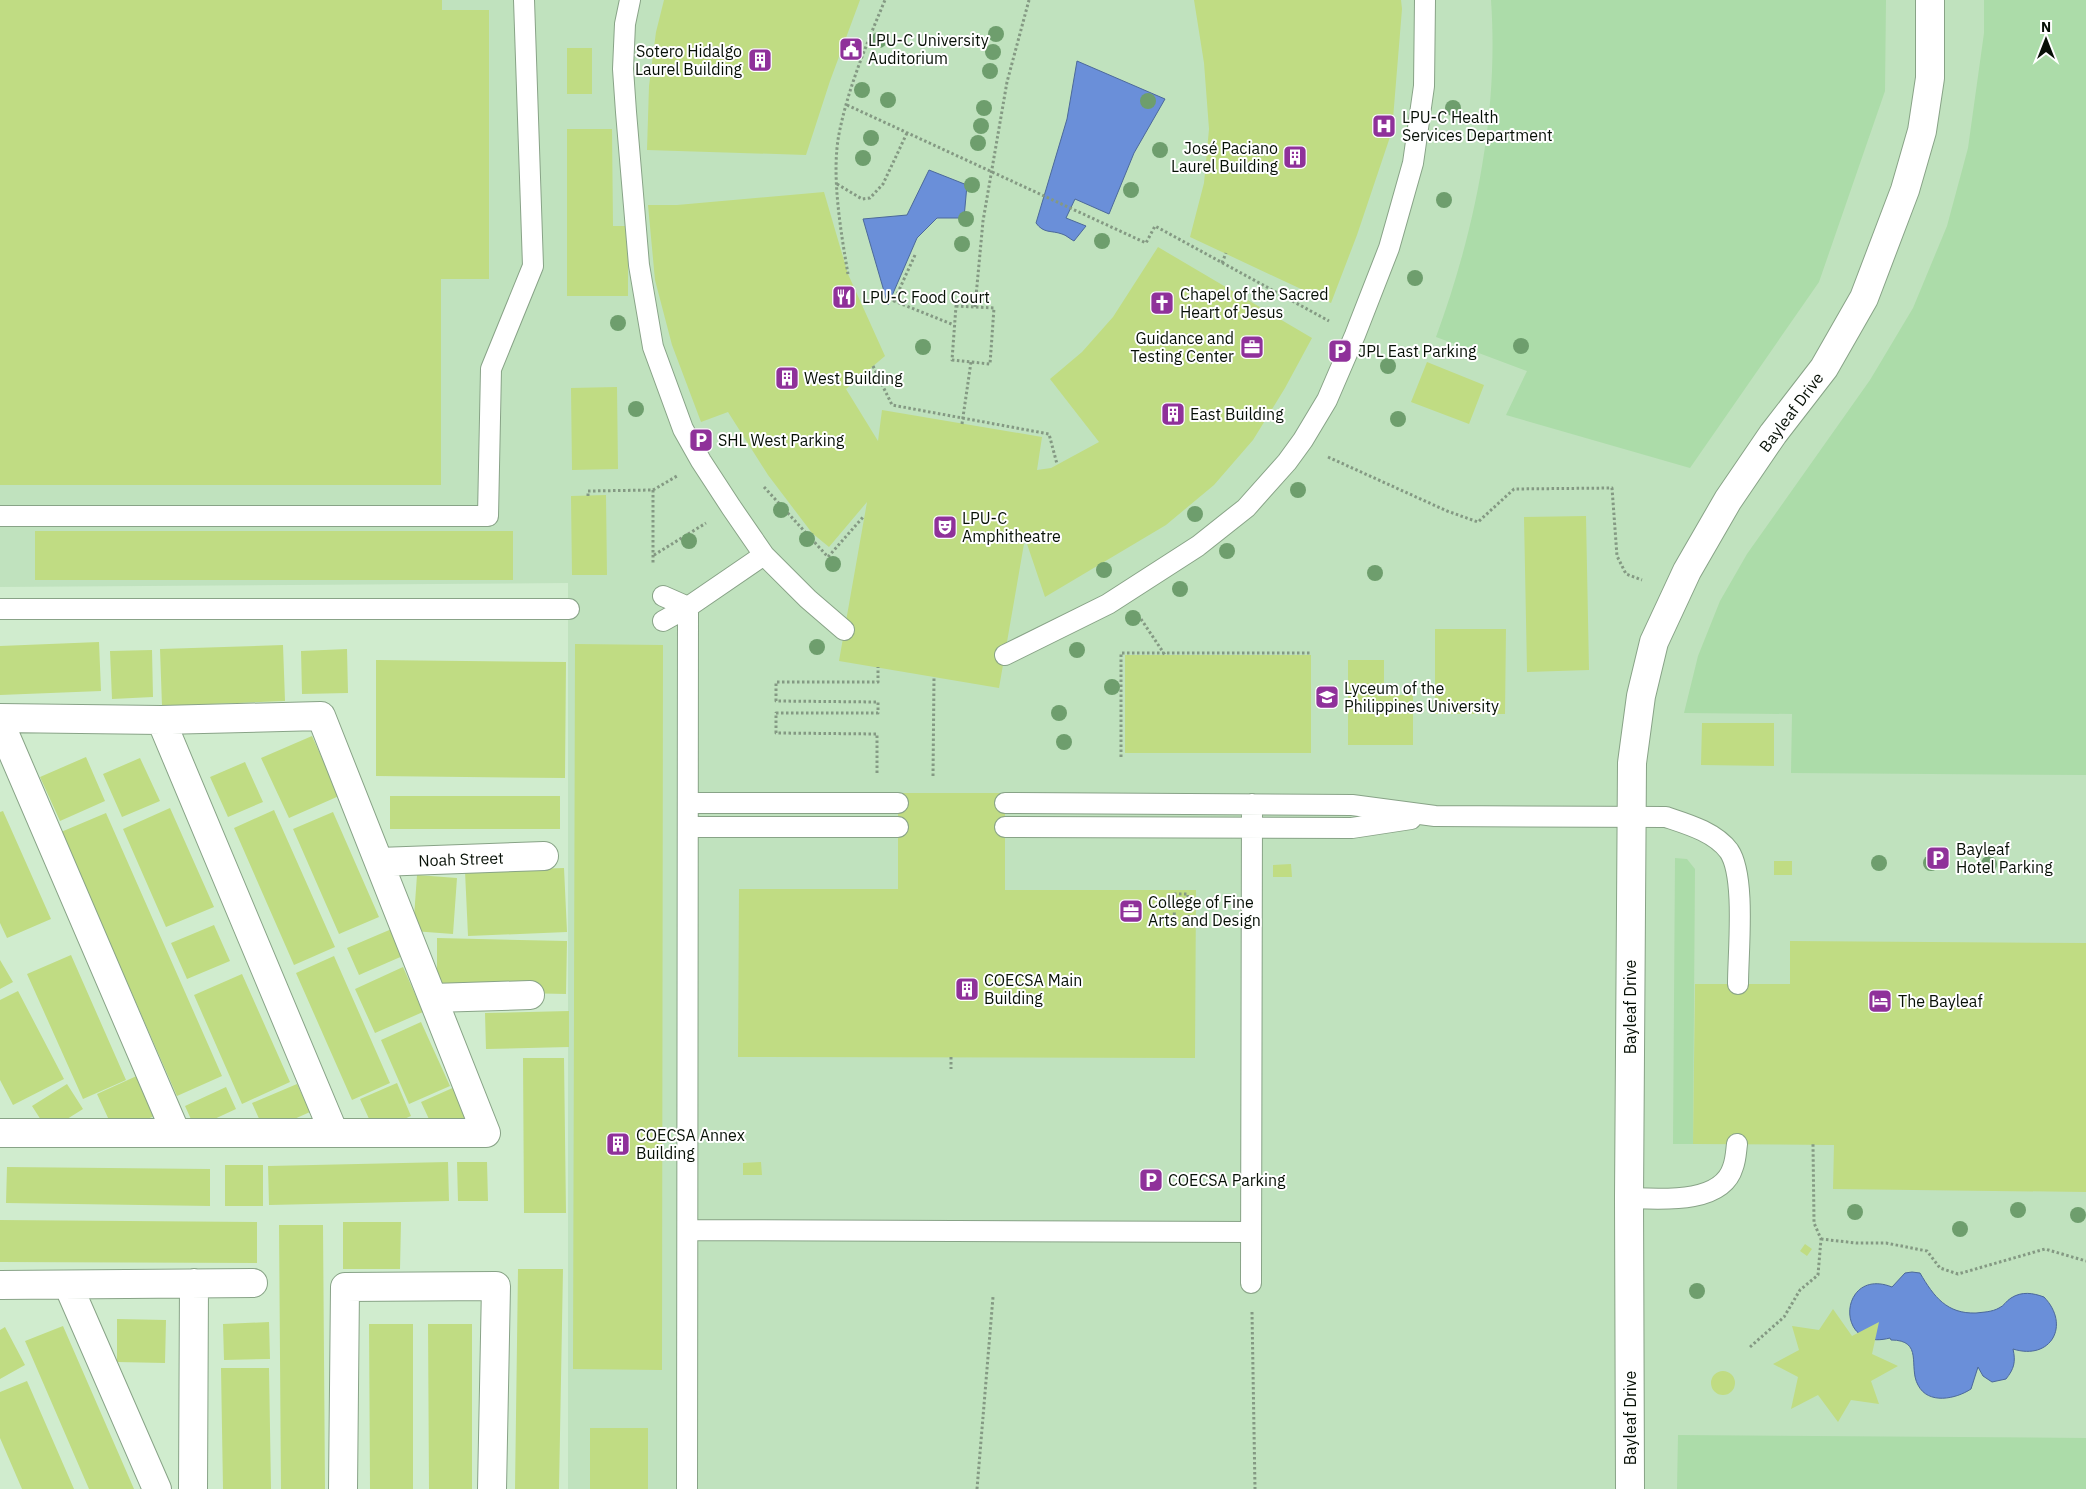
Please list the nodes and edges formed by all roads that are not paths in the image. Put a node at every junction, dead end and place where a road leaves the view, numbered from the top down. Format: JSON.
{"nodes":[{"id":1,"x":524,"y":0,"type":"edge"},
{"id":2,"x":630,"y":0,"type":"edge"},
{"id":3,"x":1425,"y":0,"type":"edge"},
{"id":4,"x":1930,"y":0,"type":"edge"},
{"id":5,"x":0,"y":516,"type":"edge"},
{"id":6,"x":764,"y":555,"type":"junction"},
{"id":7,"x":663,"y":596,"type":"dead end"},
{"id":8,"x":688,"y":607,"type":"junction"},
{"id":9,"x":0,"y":609,"type":"edge"},
{"id":10,"x":573,"y":609,"type":"dead end"},
{"id":11,"x":663,"y":621,"type":"dead end"},
{"id":12,"x":844,"y":630,"type":"dead end"},
{"id":13,"x":1005,"y":655,"type":"dead end"},
{"id":14,"x":0,"y":718,"type":"edge"},
{"id":15,"x":161,"y":720,"type":"junction"},
{"id":16,"x":0,"y":723,"type":"edge"},
{"id":17,"x":688,"y":803,"type":"junction"},
{"id":18,"x":898,"y":803,"type":"dead end"},
{"id":19,"x":1005,"y":803,"type":"dead end"},
{"id":20,"x":1252,"y":804,"type":"junction"},
{"id":21,"x":1435,"y":816,"type":"junction"},
{"id":22,"x":1631,"y":816,"type":"junction"},
{"id":23,"x":688,"y":827,"type":"junction"},
{"id":24,"x":898,"y":827,"type":"dead end"},
{"id":25,"x":1005,"y":827,"type":"dead end"},
{"id":26,"x":1252,"y":828,"type":"junction"},
{"id":27,"x":544,"y":856,"type":"dead end"},
{"id":28,"x":379,"y":862,"type":"junction"},
{"id":29,"x":1738,"y":984,"type":"dead end"},
{"id":30,"x":530,"y":996,"type":"dead end"},
{"id":31,"x":433,"y":998,"type":"junction"},
{"id":32,"x":0,"y":1133,"type":"edge"},
{"id":33,"x":176,"y":1133,"type":"junction"},
{"id":34,"x":334,"y":1133,"type":"junction"},
{"id":35,"x":1737,"y":1144,"type":"dead end"},
{"id":36,"x":1629,"y":1198,"type":"junction"},
{"id":37,"x":688,"y":1230,"type":"junction"},
{"id":38,"x":1251,"y":1232,"type":"junction"},
{"id":39,"x":194,"y":1283,"type":"junction"},
{"id":40,"x":253,"y":1283,"type":"dead end"},
{"id":41,"x":1251,"y":1283,"type":"road end"},
{"id":42,"x":0,"y":1285,"type":"edge"},
{"id":43,"x":68,"y":1285,"type":"junction"},
{"id":44,"x":157,"y":1489,"type":"edge"},
{"id":45,"x":193,"y":1489,"type":"edge"},
{"id":46,"x":343,"y":1489,"type":"edge"},
{"id":47,"x":492,"y":1489,"type":"edge"},
{"id":48,"x":687,"y":1489,"type":"edge"},
{"id":49,"x":1630,"y":1489,"type":"edge"}],
"edges":[{"from":1,"to":5,"type":"lane"},
{"from":2,"to":6,"type":"lane"},
{"from":3,"to":13,"type":"lane"},
{"from":4,"to":22,"type":"street","name":"Bayleaf Drive"},
{"from":6,"to":8,"type":"lane"},
{"from":6,"to":12,"type":"lane"},
{"from":7,"to":8,"type":"lane"},
{"from":8,"to":11,"type":"lane"},
{"from":8,"to":17,"type":"lane"},
{"from":9,"to":10,"type":"lane"},
{"from":14,"to":15,"type":"street"},
{"from":15,"to":28,"type":"street"},
{"from":15,"to":34,"type":"street"},
{"from":16,"to":33,"type":"street"},
{"from":17,"to":18,"type":"lane"},
{"from":17,"to":23,"type":"lane"},
{"from":19,"to":20,"type":"lane"},
{"from":20,"to":21,"type":"lane"},
{"from":20,"to":26,"type":"lane"},
{"from":21,"to":22,"type":"lane"},
{"from":21,"to":26,"type":"lane"},
{"from":22,"to":29,"type":"lane"},
{"from":22,"to":36,"type":"street","name":"Bayleaf Drive"},
{"from":23,"to":24,"type":"lane"},
{"from":23,"to":37,"type":"lane"},
{"from":25,"to":26,"type":"lane"},
{"from":26,"to":38,"type":"lane"},
{"from":27,"to":28,"type":"street","name":"Noah Street"},
{"from":28,"to":31,"type":"street"},
{"from":30,"to":31,"type":"street"},
{"from":31,"to":34,"type":"street"},
{"from":32,"to":33,"type":"street"},
{"from":33,"to":34,"type":"street"},
{"from":35,"to":36,"type":"lane"},
{"from":36,"to":49,"type":"street","name":"Bayleaf Drive"},
{"from":37,"to":38,"type":"lane"},
{"from":37,"to":48,"type":"lane"},
{"from":38,"to":41,"type":"lane"},
{"from":39,"to":40,"type":"street"},
{"from":39,"to":43,"type":"street"},
{"from":39,"to":45,"type":"street"},
{"from":42,"to":43,"type":"street"},
{"from":43,"to":44,"type":"street"},
{"from":46,"to":47,"type":"street"}]}
